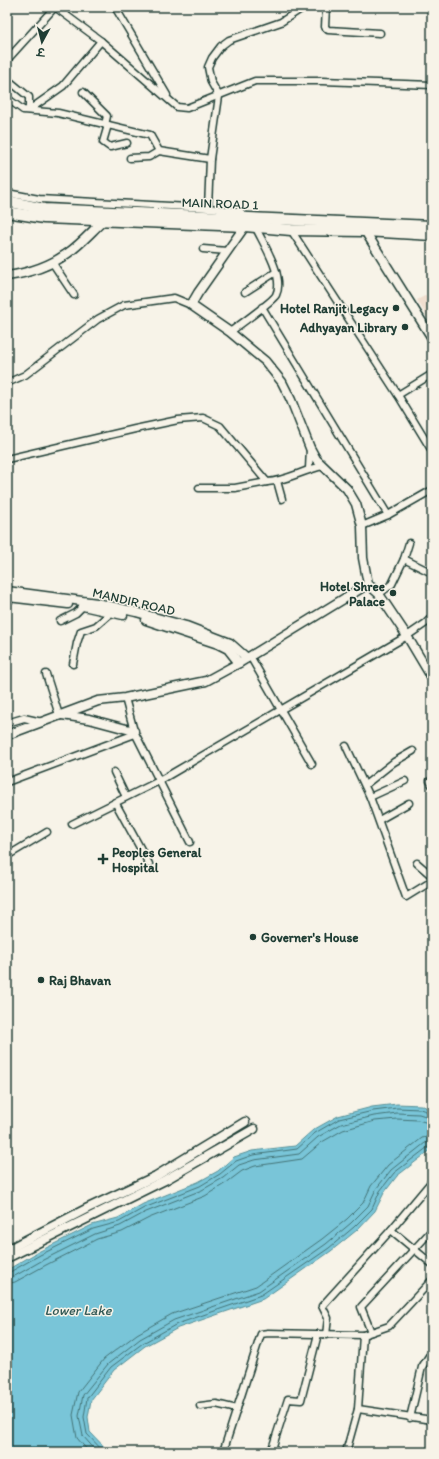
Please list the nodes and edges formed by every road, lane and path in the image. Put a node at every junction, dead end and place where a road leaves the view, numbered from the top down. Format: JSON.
{"nodes":[{"id":1,"x":55,"y":7,"type":"edge"},
{"id":2,"x":115,"y":7,"type":"edge"},
{"id":3,"x":304,"y":7,"type":"edge"},
{"id":4,"x":326,"y":7,"type":"edge"},
{"id":5,"x":380,"y":33,"type":"dead end"},
{"id":6,"x":101,"y":41,"type":"junction"},
{"id":7,"x":7,"y":60,"type":"edge"},
{"id":8,"x":7,"y":79,"type":"edge"},
{"id":9,"x":432,"y":85,"type":"edge"},
{"id":10,"x":83,"y":92,"type":"dead end"},
{"id":11,"x":219,"y":96,"type":"junction"},
{"id":12,"x":7,"y":98,"type":"edge"},
{"id":13,"x":170,"y":99,"type":"junction"},
{"id":14,"x":29,"y":110,"type":"junction"},
{"id":15,"x":107,"y":125,"type":"junction"},
{"id":16,"x":127,"y":143,"type":"dead end"},
{"id":17,"x":159,"y":152,"type":"junction"},
{"id":18,"x":130,"y":158,"type":"dead end"},
{"id":19,"x":210,"y":159,"type":"junction"},
{"id":20,"x":7,"y":193,"type":"edge"},
{"id":21,"x":7,"y":201,"type":"edge"},
{"id":22,"x":208,"y":208,"type":"junction"},
{"id":23,"x":7,"y":212,"type":"edge"},
{"id":24,"x":103,"y":221,"type":"junction"},
{"id":25,"x":245,"y":222,"type":"junction"},
{"id":26,"x":432,"y":226,"type":"edge"},
{"id":27,"x":256,"y":228,"type":"junction"},
{"id":28,"x":291,"y":230,"type":"junction"},
{"id":29,"x":365,"y":231,"type":"junction"},
{"id":30,"x":432,"y":235,"type":"edge"},
{"id":31,"x":203,"y":248,"type":"dead end"},
{"id":32,"x":227,"y":251,"type":"junction"},
{"id":33,"x":52,"y":262,"type":"junction"},
{"id":34,"x":276,"y":272,"type":"junction"},
{"id":35,"x":7,"y":276,"type":"edge"},
{"id":36,"x":245,"y":292,"type":"dead end"},
{"id":37,"x":74,"y":295,"type":"dead end"},
{"id":38,"x":191,"y":305,"type":"junction"},
{"id":39,"x":262,"y":307,"type":"junction"},
{"id":40,"x":230,"y":332,"type":"junction"},
{"id":41,"x":432,"y":338,"type":"edge"},
{"id":42,"x":432,"y":374,"type":"edge"},
{"id":43,"x":7,"y":383,"type":"edge"},
{"id":44,"x":398,"y":395,"type":"junction"},
{"id":45,"x":310,"y":448,"type":"junction"},
{"id":46,"x":432,"y":451,"type":"edge"},
{"id":47,"x":7,"y":459,"type":"edge"},
{"id":48,"x":323,"y":466,"type":"junction"},
{"id":49,"x":309,"y":469,"type":"junction"},
{"id":50,"x":277,"y":481,"type":"junction"},
{"id":51,"x":267,"y":482,"type":"junction"},
{"id":52,"x":199,"y":488,"type":"dead end"},
{"id":53,"x":432,"y":490,"type":"edge"},
{"id":54,"x":282,"y":499,"type":"dead end"},
{"id":55,"x":388,"y":515,"type":"junction"},
{"id":56,"x":362,"y":526,"type":"junction"},
{"id":57,"x":409,"y":543,"type":"dead end"},
{"id":58,"x":404,"y":559,"type":"junction"},
{"id":59,"x":432,"y":573,"type":"edge"},
{"id":60,"x":368,"y":584,"type":"junction"},
{"id":61,"x":7,"y":591,"type":"edge"},
{"id":62,"x":379,"y":594,"type":"junction"},
{"id":63,"x":7,"y":596,"type":"edge"},
{"id":64,"x":83,"y":606,"type":"junction"},
{"id":65,"x":112,"y":612,"type":"junction"},
{"id":66,"x":432,"y":617,"type":"edge"},
{"id":67,"x":60,"y":621,"type":"dead end"},
{"id":68,"x":407,"y":636,"type":"junction"},
{"id":69,"x":245,"y":659,"type":"junction"},
{"id":70,"x":73,"y":664,"type":"dead end"},
{"id":71,"x":46,"y":674,"type":"dead end"},
{"id":72,"x":432,"y":678,"type":"edge"},
{"id":73,"x":125,"y":698,"type":"junction"},
{"id":74,"x":281,"y":710,"type":"junction"},
{"id":75,"x":61,"y":715,"type":"junction"},
{"id":76,"x":42,"y":722,"type":"junction"},
{"id":77,"x":7,"y":723,"type":"edge"},
{"id":78,"x":134,"y":732,"type":"junction"},
{"id":79,"x":7,"y":735,"type":"edge"},
{"id":80,"x":346,"y":746,"type":"dead end"},
{"id":81,"x":413,"y":751,"type":"dead end"},
{"id":82,"x":312,"y":764,"type":"dead end"},
{"id":83,"x":114,"y":772,"type":"dead end"},
{"id":84,"x":159,"y":781,"type":"junction"},
{"id":85,"x":405,"y":781,"type":"dead end"},
{"id":86,"x":7,"y":782,"type":"edge"},
{"id":87,"x":366,"y":785,"type":"junction"},
{"id":88,"x":126,"y":797,"type":"junction"},
{"id":89,"x":370,"y":797,"type":"junction"},
{"id":90,"x":115,"y":802,"type":"junction"},
{"id":91,"x":409,"y":803,"type":"dead end"},
{"id":92,"x":379,"y":820,"type":"junction"},
{"id":93,"x":72,"y":824,"type":"dead end"},
{"id":94,"x":47,"y":832,"type":"dead end"},
{"id":95,"x":190,"y":842,"type":"dead end"},
{"id":96,"x":7,"y":856,"type":"edge"},
{"id":97,"x":417,"y":863,"type":"dead end"},
{"id":98,"x":148,"y":864,"type":"dead end"},
{"id":99,"x":432,"y":876,"type":"edge"},
{"id":100,"x":432,"y":881,"type":"edge"},
{"id":101,"x":245,"y":1122,"type":"dead end"},
{"id":102,"x":254,"y":1129,"type":"dead end"},
{"id":103,"x":432,"y":1181,"type":"edge"},
{"id":104,"x":391,"y":1230,"type":"junction"},
{"id":105,"x":432,"y":1230,"type":"edge"},
{"id":106,"x":414,"y":1249,"type":"junction"},
{"id":107,"x":7,"y":1250,"type":"edge"},
{"id":108,"x":7,"y":1258,"type":"edge"},
{"id":109,"x":432,"y":1264,"type":"edge"},
{"id":110,"x":432,"y":1280,"type":"edge"},
{"id":111,"x":371,"y":1332,"type":"junction"},
{"id":112,"x":318,"y":1334,"type":"junction"},
{"id":113,"x":326,"y":1335,"type":"junction"},
{"id":114,"x":363,"y":1335,"type":"junction"},
{"id":115,"x":430,"y":1356,"type":"dead end"},
{"id":116,"x":200,"y":1406,"type":"dead end"},
{"id":117,"x":237,"y":1409,"type":"junction"},
{"id":118,"x":358,"y":1409,"type":"junction"},
{"id":119,"x":410,"y":1418,"type":"junction"},
{"id":120,"x":432,"y":1420,"type":"edge"},
{"id":121,"x":222,"y":1452,"type":"edge"},
{"id":122,"x":271,"y":1452,"type":"edge"},
{"id":123,"x":346,"y":1452,"type":"edge"}],
"edges":[{"from":1,"to":6,"type":"street"},
{"from":1,"to":7,"type":"street"},
{"from":2,"to":13,"type":"street"},
{"from":3,"to":11,"type":"street"},
{"from":4,"to":5,"type":"street"},
{"from":6,"to":13,"type":"street"},
{"from":6,"to":14,"type":"street"},
{"from":8,"to":14,"type":"street"},
{"from":9,"to":11,"type":"street"},
{"from":10,"to":15,"type":"street"},
{"from":11,"to":13,"type":"street"},
{"from":11,"to":19,"type":"street"},
{"from":12,"to":14,"type":"street"},
{"from":14,"to":15,"type":"street"},
{"from":15,"to":16,"type":"street"},
{"from":15,"to":17,"type":"street"},
{"from":17,"to":18,"type":"street"},
{"from":17,"to":19,"type":"street"},
{"from":19,"to":22,"type":"street"},
{"from":20,"to":22,"type":"street"},
{"from":21,"to":25,"type":"main road","name":"MAIN ROAD 1"},
{"from":22,"to":25,"type":"street"},
{"from":23,"to":24,"type":"main road","name":"MAIN ROAD 1"},
{"from":24,"to":25,"type":"main road","name":"MAIN ROAD 1"},
{"from":24,"to":33,"type":"street"},
{"from":25,"to":26,"type":"main road","name":"MAIN ROAD 1"},
{"from":25,"to":27,"type":"main road","name":"MAIN ROAD 1"},
{"from":25,"to":32,"type":"street"},
{"from":27,"to":28,"type":"main road","name":"MAIN ROAD 1"},
{"from":27,"to":34,"type":"street"},
{"from":28,"to":29,"type":"main road","name":"MAIN ROAD 1"},
{"from":28,"to":44,"type":"street"},
{"from":29,"to":30,"type":"main road","name":"MAIN ROAD 1"},
{"from":29,"to":41,"type":"street"},
{"from":31,"to":32,"type":"street"},
{"from":32,"to":38,"type":"street"},
{"from":33,"to":35,"type":"street"},
{"from":33,"to":37,"type":"street"},
{"from":34,"to":36,"type":"street"},
{"from":34,"to":39,"type":"street"},
{"from":38,"to":40,"type":"street"},
{"from":38,"to":43,"type":"street"},
{"from":39,"to":40,"type":"street"},
{"from":39,"to":55,"type":"street"},
{"from":40,"to":45,"type":"street"},
{"from":42,"to":44,"type":"street"},
{"from":44,"to":46,"type":"street"},
{"from":45,"to":48,"type":"street"},
{"from":45,"to":49,"type":"street"},
{"from":47,"to":51,"type":"street"},
{"from":48,"to":49,"type":"street"},
{"from":48,"to":56,"type":"street"},
{"from":49,"to":50,"type":"street"},
{"from":50,"to":51,"type":"street"},
{"from":50,"to":54,"type":"street"},
{"from":51,"to":52,"type":"street"},
{"from":53,"to":55,"type":"street"},
{"from":55,"to":56,"type":"street"},
{"from":56,"to":60,"type":"street"},
{"from":57,"to":58,"type":"street"},
{"from":58,"to":59,"type":"street"},
{"from":58,"to":62,"type":"street"},
{"from":60,"to":62,"type":"street"},
{"from":60,"to":69,"type":"street"},
{"from":61,"to":69,"type":"street","name":"MANDIR ROAD"},
{"from":62,"to":68,"type":"street"},
{"from":63,"to":64,"type":"street","name":"MANDIR ROAD"},
{"from":64,"to":65,"type":"street","name":"MANDIR ROAD"},
{"from":64,"to":67,"type":"street"},
{"from":65,"to":69,"type":"street","name":"MANDIR ROAD"},
{"from":65,"to":70,"type":"street"},
{"from":66,"to":68,"type":"street"},
{"from":68,"to":72,"type":"street"},
{"from":68,"to":74,"type":"street"},
{"from":69,"to":73,"type":"street"},
{"from":69,"to":74,"type":"street"},
{"from":71,"to":75,"type":"street"},
{"from":73,"to":75,"type":"street"},
{"from":73,"to":78,"type":"street"},
{"from":74,"to":82,"type":"street"},
{"from":74,"to":84,"type":"street"},
{"from":75,"to":76,"type":"street"},
{"from":75,"to":78,"type":"street"},
{"from":76,"to":77,"type":"street"},
{"from":76,"to":79,"type":"street"},
{"from":78,"to":84,"type":"street"},
{"from":78,"to":86,"type":"street"},
{"from":80,"to":87,"type":"street"},
{"from":81,"to":87,"type":"street"},
{"from":83,"to":88,"type":"street"},
{"from":84,"to":88,"type":"street"},
{"from":84,"to":95,"type":"street"},
{"from":85,"to":89,"type":"street"},
{"from":87,"to":89,"type":"street"},
{"from":88,"to":90,"type":"street"},
{"from":89,"to":92,"type":"street"},
{"from":90,"to":93,"type":"street"},
{"from":90,"to":98,"type":"street"},
{"from":91,"to":92,"type":"street"},
{"from":92,"to":100,"type":"street"},
{"from":94,"to":96,"type":"street"},
{"from":97,"to":99,"type":"street"},
{"from":101,"to":107,"type":"street"},
{"from":102,"to":108,"type":"street"},
{"from":103,"to":104,"type":"street"},
{"from":104,"to":106,"type":"street"},
{"from":104,"to":113,"type":"street"},
{"from":105,"to":106,"type":"street"},
{"from":106,"to":109,"type":"street"},
{"from":106,"to":111,"type":"street"},
{"from":110,"to":111,"type":"street"},
{"from":111,"to":114,"type":"street"},
{"from":112,"to":113,"type":"street"},
{"from":112,"to":117,"type":"street"},
{"from":112,"to":122,"type":"street"},
{"from":113,"to":114,"type":"street"},
{"from":114,"to":118,"type":"street"},
{"from":115,"to":119,"type":"street"},
{"from":116,"to":117,"type":"street"},
{"from":117,"to":121,"type":"street"},
{"from":118,"to":119,"type":"street"},
{"from":118,"to":123,"type":"street"},
{"from":119,"to":120,"type":"street"}]}
